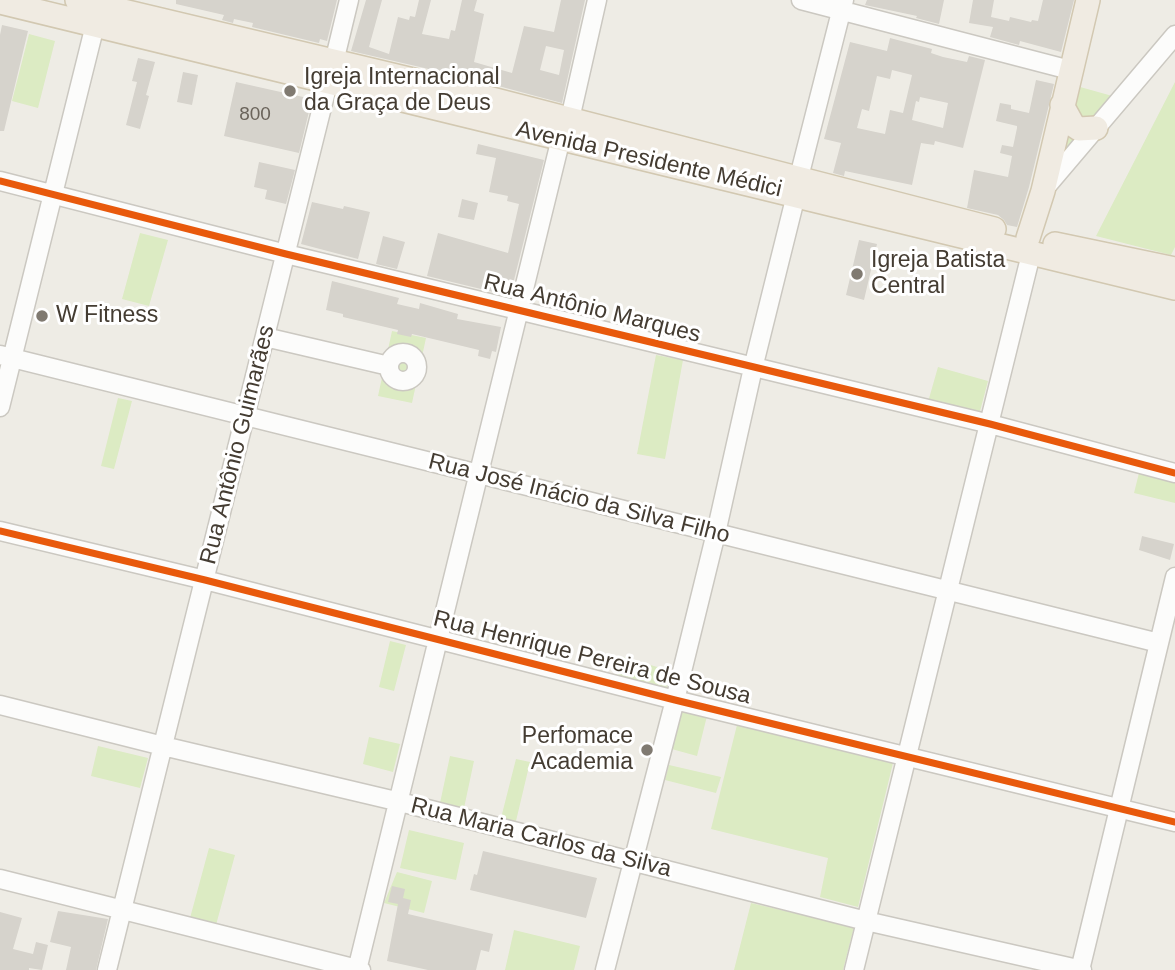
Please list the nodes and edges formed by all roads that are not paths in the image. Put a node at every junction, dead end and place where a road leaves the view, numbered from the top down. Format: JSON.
{"nodes":[{"id":1,"x":77,"y":0,"type":"edge"},
{"id":2,"x":349,"y":0,"type":"edge"},
{"id":3,"x":597,"y":0,"type":"edge"},
{"id":4,"x":801,"y":0,"type":"edge"},
{"id":5,"x":1088,"y":0,"type":"edge"},
{"id":6,"x":0,"y":2,"type":"edge"},
{"id":7,"x":842,"y":5,"type":"edge"},
{"id":8,"x":99,"y":10,"type":"edge"},
{"id":9,"x":1175,"y":35,"type":"edge"},
{"id":10,"x":1070,"y":69,"type":"junction"},
{"id":11,"x":331,"y":72,"type":"junction"},
{"id":12,"x":476,"y":96,"type":"junction"},
{"id":13,"x":1062,"y":105,"type":"junction"},
{"id":14,"x":471,"y":118,"type":"junction"},
{"id":15,"x":1096,"y":128,"type":"junction"},
{"id":16,"x":566,"y":129,"type":"junction"},
{"id":17,"x":0,"y":181,"type":"edge"},
{"id":18,"x":798,"y":186,"type":"junction"},
{"id":19,"x":1043,"y":191,"type":"junction"},
{"id":20,"x":54,"y":195,"type":"junction"},
{"id":21,"x":1030,"y":246,"type":"junction"},
{"id":22,"x":286,"y":254,"type":"junction"},
{"id":23,"x":1175,"y":269,"type":"edge"},
{"id":24,"x":1175,"y":288,"type":"edge"},
{"id":25,"x":519,"y":311,"type":"junction"},
{"id":26,"x":265,"y":337,"type":"junction"},
{"id":27,"x":6,"y":357,"type":"edge"},
{"id":28,"x":388,"y":366,"type":"dead end"},
{"id":29,"x":753,"y":368,"type":"junction"},
{"id":30,"x":0,"y":407,"type":"edge"},
{"id":31,"x":245,"y":416,"type":"junction"},
{"id":32,"x":990,"y":424,"type":"junction"},
{"id":33,"x":1175,"y":473,"type":"edge"},
{"id":34,"x":480,"y":474,"type":"junction"},
{"id":35,"x":0,"y":531,"type":"edge"},
{"id":36,"x":716,"y":533,"type":"junction"},
{"id":37,"x":1175,"y":577,"type":"edge"},
{"id":38,"x":205,"y":580,"type":"junction"},
{"id":39,"x":949,"y":591,"type":"junction"},
{"id":40,"x":440,"y":639,"type":"junction"},
{"id":41,"x":1159,"y":643,"type":"junction"},
{"id":42,"x":675,"y":700,"type":"junction"},
{"id":43,"x":0,"y":705,"type":"edge"},
{"id":44,"x":163,"y":746,"type":"junction"},
{"id":45,"x":907,"y":756,"type":"junction"},
{"id":46,"x":400,"y":802,"type":"junction"},
{"id":47,"x":1119,"y":809,"type":"junction"},
{"id":48,"x":1175,"y":822,"type":"edge"},
{"id":49,"x":632,"y":862,"type":"junction"},
{"id":50,"x":0,"y":878,"type":"edge"},
{"id":51,"x":122,"y":910,"type":"junction"},
{"id":52,"x":866,"y":920,"type":"junction"},
{"id":53,"x":107,"y":970,"type":"edge"},
{"id":54,"x":358,"y":970,"type":"edge"},
{"id":55,"x":605,"y":970,"type":"edge"},
{"id":56,"x":854,"y":970,"type":"edge"},
{"id":57,"x":1081,"y":970,"type":"edge"}],
"edges":[{"from":1,"to":8,"type":"main road","name":"Avenida Presidente Médici"},
{"from":2,"to":11,"type":"street","name":"Rua Antônio Guimarães"},
{"from":3,"to":16,"type":"street"},
{"from":4,"to":7,"type":"street"},
{"from":5,"to":10,"type":"main road"},
{"from":6,"to":8,"type":"main road","name":"Avenida Presidente Médici"},
{"from":7,"to":10,"type":"street"},
{"from":7,"to":18,"type":"street"},
{"from":8,"to":11,"type":"main road","name":"Avenida Presidente Médici"},
{"from":8,"to":20,"type":"street"},
{"from":9,"to":15,"type":"street"},
{"from":10,"to":13,"type":"main road"},
{"from":11,"to":12,"type":"main road","name":"Avenida Presidente Médici"},
{"from":11,"to":14,"type":"main road","name":"Avenida Presidente Médici"},
{"from":11,"to":22,"type":"street","name":"Rua Antônio Guimarães"},
{"from":12,"to":14,"type":"main road"},
{"from":12,"to":16,"type":"main road","name":"Avenida Presidente Médici"},
{"from":13,"to":15,"type":"main road"},
{"from":13,"to":19,"type":"main road"},
{"from":14,"to":16,"type":"main road","name":"Avenida Presidente Médici"},
{"from":15,"to":19,"type":"street"},
{"from":16,"to":18,"type":"main road","name":"Avenida Presidente Médici"},
{"from":16,"to":25,"type":"street"},
{"from":17,"to":20,"type":"street","name":"Rua Antônio Marques"},
{"from":18,"to":21,"type":"main road","name":"Avenida Presidente Médici"},
{"from":18,"to":29,"type":"street"},
{"from":19,"to":21,"type":"main road"},
{"from":20,"to":22,"type":"street","name":"Rua Antônio Marques"},
{"from":20,"to":27,"type":"street"},
{"from":21,"to":23,"type":"main road","name":"Avenida Presidente Médici"},
{"from":21,"to":24,"type":"main road","name":"Avenida Presidente Médici"},
{"from":21,"to":32,"type":"street"},
{"from":22,"to":25,"type":"street","name":"Rua Antônio Marques"},
{"from":22,"to":26,"type":"street","name":"Rua Antônio Guimarães"},
{"from":25,"to":29,"type":"street","name":"Rua Antônio Marques"},
{"from":25,"to":34,"type":"street"},
{"from":26,"to":28,"type":"street"},
{"from":26,"to":31,"type":"street","name":"Rua Antônio Guimarães"},
{"from":27,"to":30,"type":"street"},
{"from":27,"to":31,"type":"street","name":"Rua José Inácio da Silva Filho"},
{"from":29,"to":32,"type":"street","name":"Rua Antônio Marques"},
{"from":29,"to":36,"type":"street"},
{"from":31,"to":34,"type":"street","name":"Rua José Inácio da Silva Filho"},
{"from":31,"to":38,"type":"street","name":"Rua Antônio Guimarães"},
{"from":32,"to":33,"type":"street","name":"Rua Antônio Marques"},
{"from":32,"to":39,"type":"street"},
{"from":34,"to":36,"type":"street","name":"Rua José Inácio da Silva Filho"},
{"from":34,"to":40,"type":"street"},
{"from":35,"to":38,"type":"street","name":"Rua Henrique Pereira de Sousa"},
{"from":36,"to":39,"type":"street","name":"Rua José Inácio da Silva Filho"},
{"from":36,"to":42,"type":"street"},
{"from":37,"to":41,"type":"street"},
{"from":38,"to":40,"type":"street","name":"Rua Henrique Pereira de Sousa"},
{"from":38,"to":44,"type":"street","name":"Rua Antônio Guimarães"},
{"from":39,"to":41,"type":"street","name":"Rua José Inácio da Silva Filho"},
{"from":39,"to":45,"type":"street"},
{"from":40,"to":42,"type":"street","name":"Rua Henrique Pereira de Sousa"},
{"from":40,"to":46,"type":"street"},
{"from":41,"to":47,"type":"street"},
{"from":42,"to":45,"type":"street","name":"Rua Henrique Pereira de Sousa"},
{"from":42,"to":49,"type":"street"},
{"from":43,"to":44,"type":"street","name":"Rua Maria Carlos da Silva"},
{"from":44,"to":46,"type":"street","name":"Rua Maria Carlos da Silva"},
{"from":44,"to":51,"type":"street","name":"Rua Antônio Guimarães"},
{"from":45,"to":47,"type":"street","name":"Rua Henrique Pereira de Sousa"},
{"from":45,"to":52,"type":"street"},
{"from":46,"to":49,"type":"street","name":"Rua Maria Carlos da Silva"},
{"from":46,"to":54,"type":"street"},
{"from":47,"to":48,"type":"street","name":"Rua Henrique Pereira de Sousa"},
{"from":47,"to":57,"type":"street"},
{"from":49,"to":52,"type":"street","name":"Rua Maria Carlos da Silva"},
{"from":49,"to":55,"type":"street"},
{"from":50,"to":51,"type":"street"},
{"from":51,"to":53,"type":"street","name":"Rua Antônio Guimarães"},
{"from":51,"to":54,"type":"street"},
{"from":52,"to":56,"type":"street"},
{"from":52,"to":57,"type":"street","name":"Rua Maria Carlos da Silva"}]}
